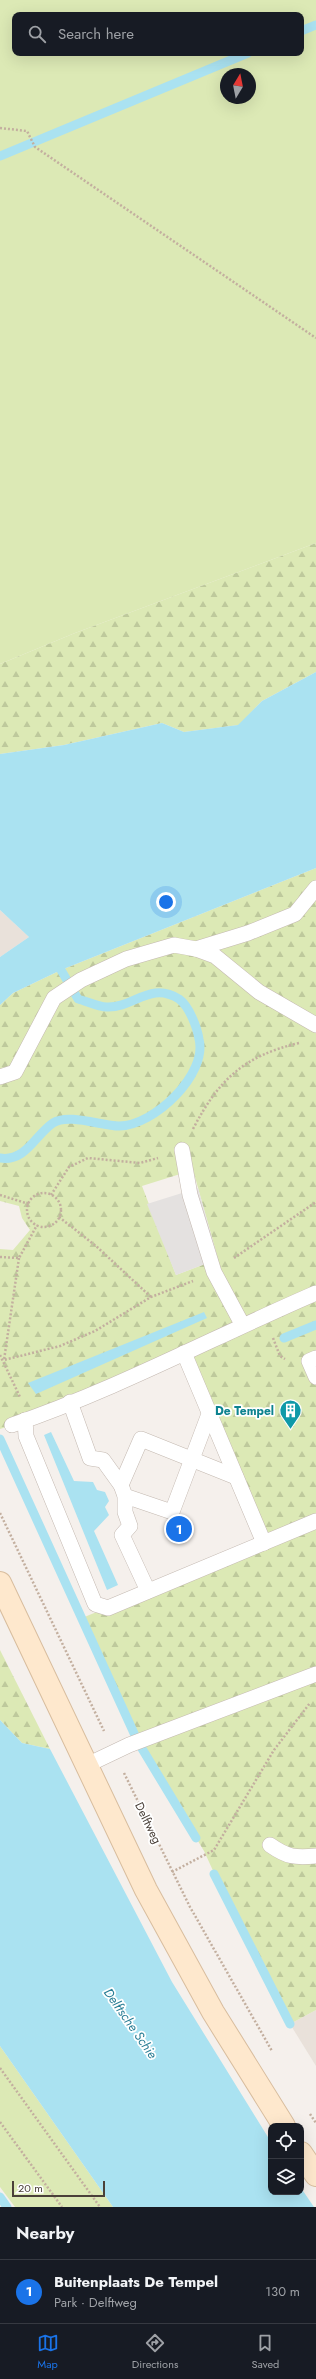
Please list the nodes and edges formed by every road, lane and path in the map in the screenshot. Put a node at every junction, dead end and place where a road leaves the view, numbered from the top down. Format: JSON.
{"nodes":[{"id":1,"x":0,"y":128,"type":"edge"},
{"id":2,"x":316,"y":338,"type":"edge"},
{"id":3,"x":316,"y":888,"type":"edge"},
{"id":4,"x":196,"y":949,"type":"junction"},
{"id":5,"x":316,"y":1025,"type":"edge"},
{"id":6,"x":301,"y":1042,"type":"dead end"},
{"id":7,"x":0,"y":1077,"type":"edge"},
{"id":8,"x":182,"y":1150,"type":"junction"},
{"id":9,"x":0,"y":1195,"type":"edge"},
{"id":10,"x":51,"y":1195,"type":"junction"},
{"id":11,"x":316,"y":1202,"type":"edge"},
{"id":12,"x":29,"y":1204,"type":"junction"},
{"id":13,"x":59,"y":1218,"type":"junction"},
{"id":14,"x":37,"y":1225,"type":"junction"},
{"id":15,"x":0,"y":1257,"type":"edge"},
{"id":16,"x":19,"y":1258,"type":"junction"},
{"id":17,"x":214,"y":1272,"type":"junction"},
{"id":18,"x":316,"y":1293,"type":"edge"},
{"id":19,"x":151,"y":1296,"type":"junction"},
{"id":20,"x":264,"y":1315,"type":"junction"},
{"id":21,"x":242,"y":1324,"type":"junction"},
{"id":22,"x":184,"y":1353,"type":"junction"},
{"id":23,"x":0,"y":1355,"type":"edge"},
{"id":24,"x":4,"y":1360,"type":"junction"},
{"id":25,"x":313,"y":1360,"type":"edge"},
{"id":26,"x":316,"y":1377,"type":"edge"},
{"id":27,"x":70,"y":1402,"type":"junction"},
{"id":28,"x":209,"y":1414,"type":"junction"},
{"id":29,"x":19,"y":1423,"type":"junction"},
{"id":30,"x":193,"y":1460,"type":"junction"},
{"id":31,"x":236,"y":1476,"type":"junction"},
{"id":32,"x":123,"y":1490,"type":"junction"},
{"id":33,"x":0,"y":1513,"type":"edge"},
{"id":34,"x":316,"y":1520,"type":"edge"},
{"id":35,"x":264,"y":1543,"type":"junction"},
{"id":36,"x":0,"y":1582,"type":"edge"},
{"id":37,"x":148,"y":1591,"type":"junction"},
{"id":38,"x":316,"y":1674,"type":"edge"},
{"id":39,"x":312,"y":1702,"type":"dead end"},
{"id":40,"x":114,"y":1752,"type":"junction"},
{"id":41,"x":87,"y":1765,"type":"junction"},
{"id":42,"x":270,"y":1845,"type":"dead end"},
{"id":43,"x":316,"y":1856,"type":"edge"},
{"id":44,"x":172,"y":1872,"type":"junction"},
{"id":45,"x":144,"y":1886,"type":"junction"},
{"id":46,"x":275,"y":2055,"type":"dead end"},
{"id":47,"x":0,"y":2068,"type":"edge"},
{"id":48,"x":308,"y":2110,"type":"dead end"},
{"id":49,"x":0,"y":2122,"type":"edge"},
{"id":50,"x":282,"y":2123,"type":"edge"},
{"id":51,"x":316,"y":2123,"type":"edge"},
{"id":52,"x":304,"y":2157,"type":"edge"},
{"id":53,"x":316,"y":2175,"type":"edge"},
{"id":54,"x":62,"y":2207,"type":"edge"},
{"id":55,"x":100,"y":2207,"type":"edge"}],
"edges":[{"from":1,"to":2,"type":"path"},
{"from":3,"to":4,"type":"lane"},
{"from":4,"to":5,"type":"lane"},
{"from":4,"to":7,"type":"lane"},
{"from":6,"to":8,"type":"path"},
{"from":8,"to":10,"type":"path"},
{"from":8,"to":17,"type":"lane"},
{"from":9,"to":12,"type":"path"},
{"from":10,"to":12,"type":"path"},
{"from":10,"to":13,"type":"path"},
{"from":11,"to":17,"type":"path"},
{"from":12,"to":14,"type":"path"},
{"from":13,"to":14,"type":"path"},
{"from":13,"to":19,"type":"path"},
{"from":14,"to":16,"type":"path"},
{"from":15,"to":16,"type":"path"},
{"from":16,"to":24,"type":"path"},
{"from":17,"to":19,"type":"path"},
{"from":17,"to":21,"type":"lane"},
{"from":18,"to":20,"type":"lane"},
{"from":19,"to":24,"type":"path"},
{"from":20,"to":21,"type":"lane"},
{"from":20,"to":25,"type":"path"},
{"from":21,"to":22,"type":"lane"},
{"from":22,"to":27,"type":"lane"},
{"from":22,"to":28,"type":"lane"},
{"from":23,"to":24,"type":"path"},
{"from":24,"to":29,"type":"path"},
{"from":25,"to":26,"type":"lane"},
{"from":27,"to":29,"type":"lane"},
{"from":27,"to":32,"type":"lane"},
{"from":28,"to":30,"type":"lane"},
{"from":28,"to":31,"type":"lane"},
{"from":29,"to":37,"type":"lane"},
{"from":30,"to":31,"type":"lane"},
{"from":30,"to":32,"type":"lane"},
{"from":30,"to":32,"type":"lane"},
{"from":31,"to":35,"type":"lane"},
{"from":32,"to":37,"type":"lane"},
{"from":33,"to":40,"type":"path","name":"Delftweg"},
{"from":34,"to":35,"type":"lane"},
{"from":35,"to":37,"type":"lane"},
{"from":36,"to":41,"type":"street"},
{"from":38,"to":40,"type":"lane"},
{"from":39,"to":44,"type":"path"},
{"from":40,"to":41,"type":"lane"},
{"from":40,"to":44,"type":"path","name":"Delftweg"},
{"from":41,"to":45,"type":"street"},
{"from":42,"to":43,"type":"lane"},
{"from":44,"to":45,"type":"path"},
{"from":44,"to":46,"type":"path","name":"Delftweg"},
{"from":45,"to":50,"type":"street"},
{"from":47,"to":55,"type":"path"},
{"from":48,"to":51,"type":"path"},
{"from":49,"to":54,"type":"path"},
{"from":52,"to":53,"type":"street"}]}
